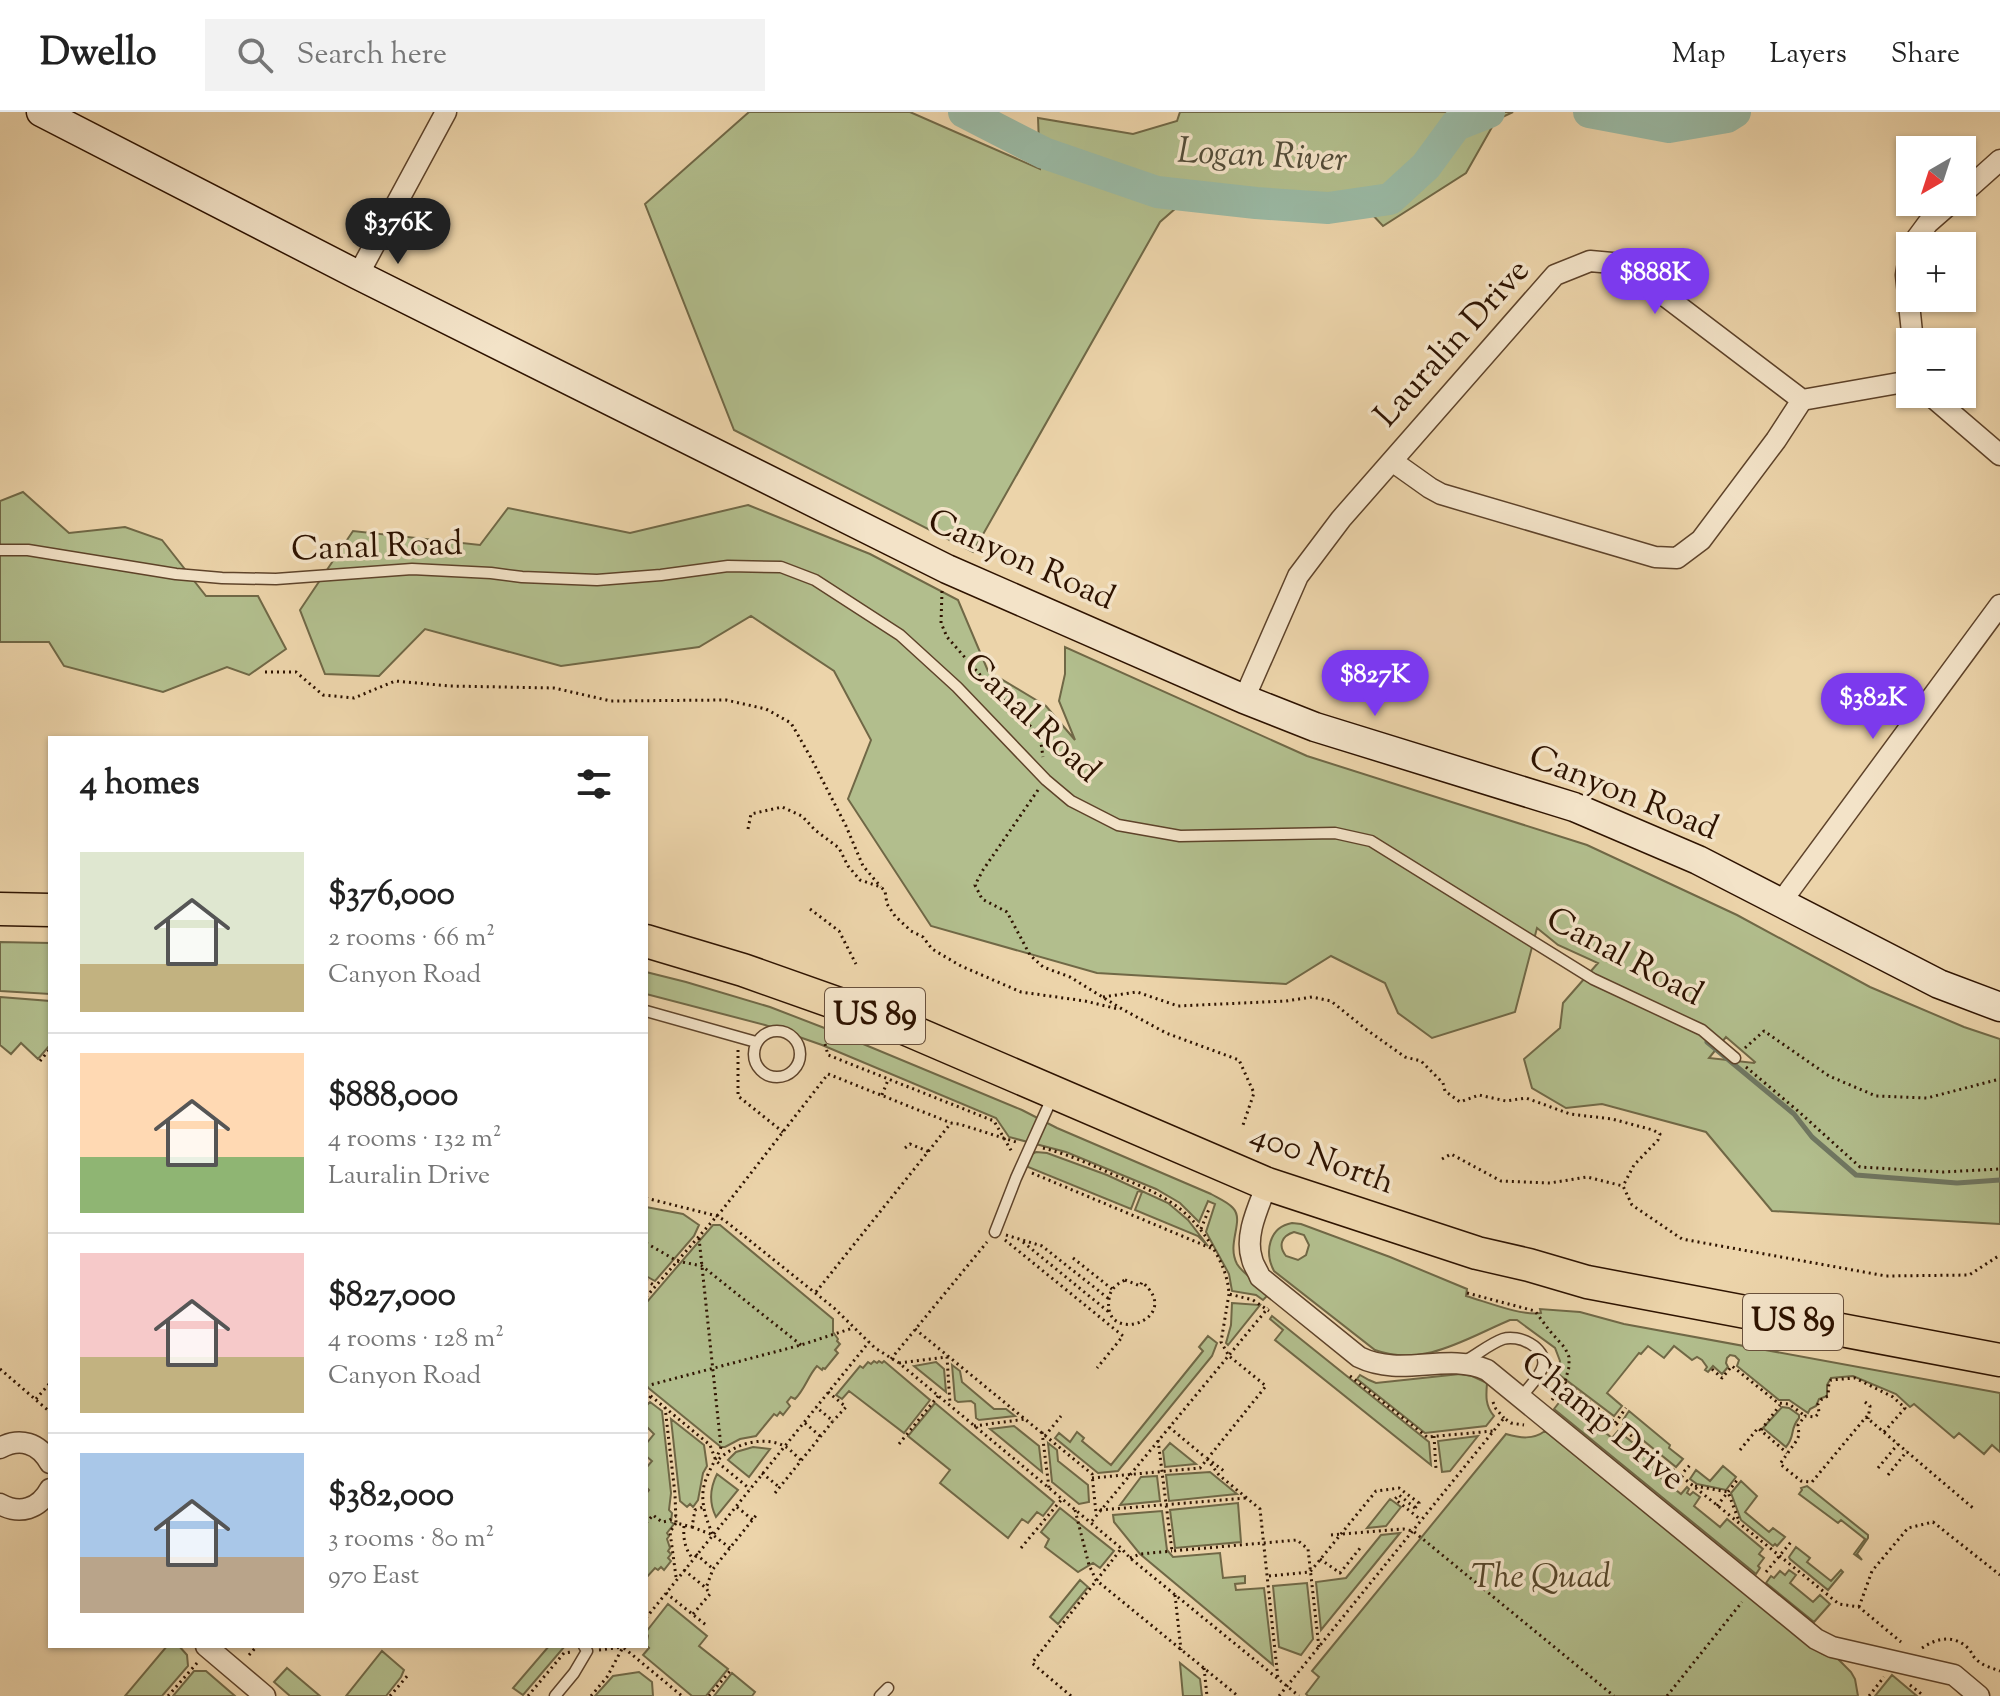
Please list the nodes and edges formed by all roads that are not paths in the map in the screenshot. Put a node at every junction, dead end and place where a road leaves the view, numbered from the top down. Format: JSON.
{"nodes":[{"id":1,"x":41,"y":112,"type":"edge"},
{"id":2,"x":446,"y":112,"type":"edge"},
{"id":3,"x":2000,"y":160,"type":"edge"},
{"id":4,"x":1976,"y":181,"type":"edge"},
{"id":5,"x":1936,"y":216,"type":"edge"},
{"id":6,"x":1922,"y":232,"type":"edge"},
{"id":7,"x":358,"y":275,"type":"junction"},
{"id":8,"x":1896,"y":383,"type":"edge"},
{"id":9,"x":1802,"y":400,"type":"junction"},
{"id":10,"x":1945,"y":408,"type":"edge"},
{"id":11,"x":2000,"y":455,"type":"edge"},
{"id":12,"x":1392,"y":461,"type":"junction"},
{"id":13,"x":0,"y":550,"type":"edge"},
{"id":14,"x":2000,"y":605,"type":"edge"},
{"id":15,"x":1244,"y":699,"type":"junction"},
{"id":16,"x":1781,"y":902,"type":"junction"},
{"id":17,"x":0,"y":909,"type":"edge"},
{"id":18,"x":48,"y":910,"type":"edge"},
{"id":19,"x":648,"y":942,"type":"edge"},
{"id":20,"x":2000,"y":1007,"type":"edge"},
{"id":21,"x":648,"y":1012,"type":"edge"},
{"id":22,"x":756,"y":1042,"type":"junction"},
{"id":23,"x":1735,"y":1058,"type":"road end"},
{"id":24,"x":1055,"y":1092,"type":"junction"},
{"id":25,"x":1267,"y":1184,"type":"junction"},
{"id":26,"x":995,"y":1232,"type":"road end"},
{"id":27,"x":2000,"y":1360,"type":"edge"},
{"id":28,"x":1461,"y":1362,"type":"junction"},
{"id":29,"x":1521,"y":1397,"type":"junction"},
{"id":30,"x":2,"y":1444,"type":"edge"},
{"id":31,"x":48,"y":1460,"type":"edge"},
{"id":32,"x":48,"y":1499,"type":"edge"},
{"id":33,"x":0,"y":1504,"type":"edge"},
{"id":34,"x":585,"y":1648,"type":"edge"},
{"id":35,"x":203,"y":1653,"type":"edge"},
{"id":36,"x":265,"y":1696,"type":"edge"},
{"id":37,"x":555,"y":1696,"type":"edge"},
{"id":38,"x":1979,"y":1696,"type":"edge"}],
"edges":[{"from":1,"to":7,"type":"street","name":"Canyon Road"},
{"from":2,"to":7,"type":"street"},
{"from":3,"to":4,"type":"street"},
{"from":5,"to":6,"type":"street"},
{"from":7,"to":15,"type":"street","name":"Canyon Road"},
{"from":8,"to":9,"type":"street"},
{"from":9,"to":12,"type":"street","name":"Lauralin Drive"},
{"from":9,"to":12,"type":"street","name":"Lauralin Drive"},
{"from":10,"to":11,"type":"street"},
{"from":12,"to":15,"type":"street","name":"Lauralin Drive"},
{"from":13,"to":23,"type":"lane","name":"Canal Road"},
{"from":14,"to":16,"type":"street"},
{"from":15,"to":16,"type":"street","name":"Canyon Road"},
{"from":16,"to":20,"type":"street","name":"Canyon Road"},
{"from":17,"to":18,"type":"main road"},
{"from":19,"to":24,"type":"main road","name":"400 North","number":"US 89"},
{"from":21,"to":22,"type":"lane"},
{"from":22,"to":22,"type":"lane"},
{"from":24,"to":25,"type":"main road","name":"400 North","number":"US 89"},
{"from":24,"to":26,"type":"lane"},
{"from":25,"to":27,"type":"main road","name":"400 North","number":"US 89"},
{"from":25,"to":28,"type":"street","name":"Champ Drive"},
{"from":28,"to":29,"type":"street","name":"Champ Drive"},
{"from":28,"to":29,"type":"lane"},
{"from":29,"to":38,"type":"street","name":"Champ Drive"},
{"from":30,"to":31,"type":"street"},
{"from":32,"to":33,"type":"street"},
{"from":34,"to":37,"type":"lane"},
{"from":35,"to":36,"type":"street"}]}
